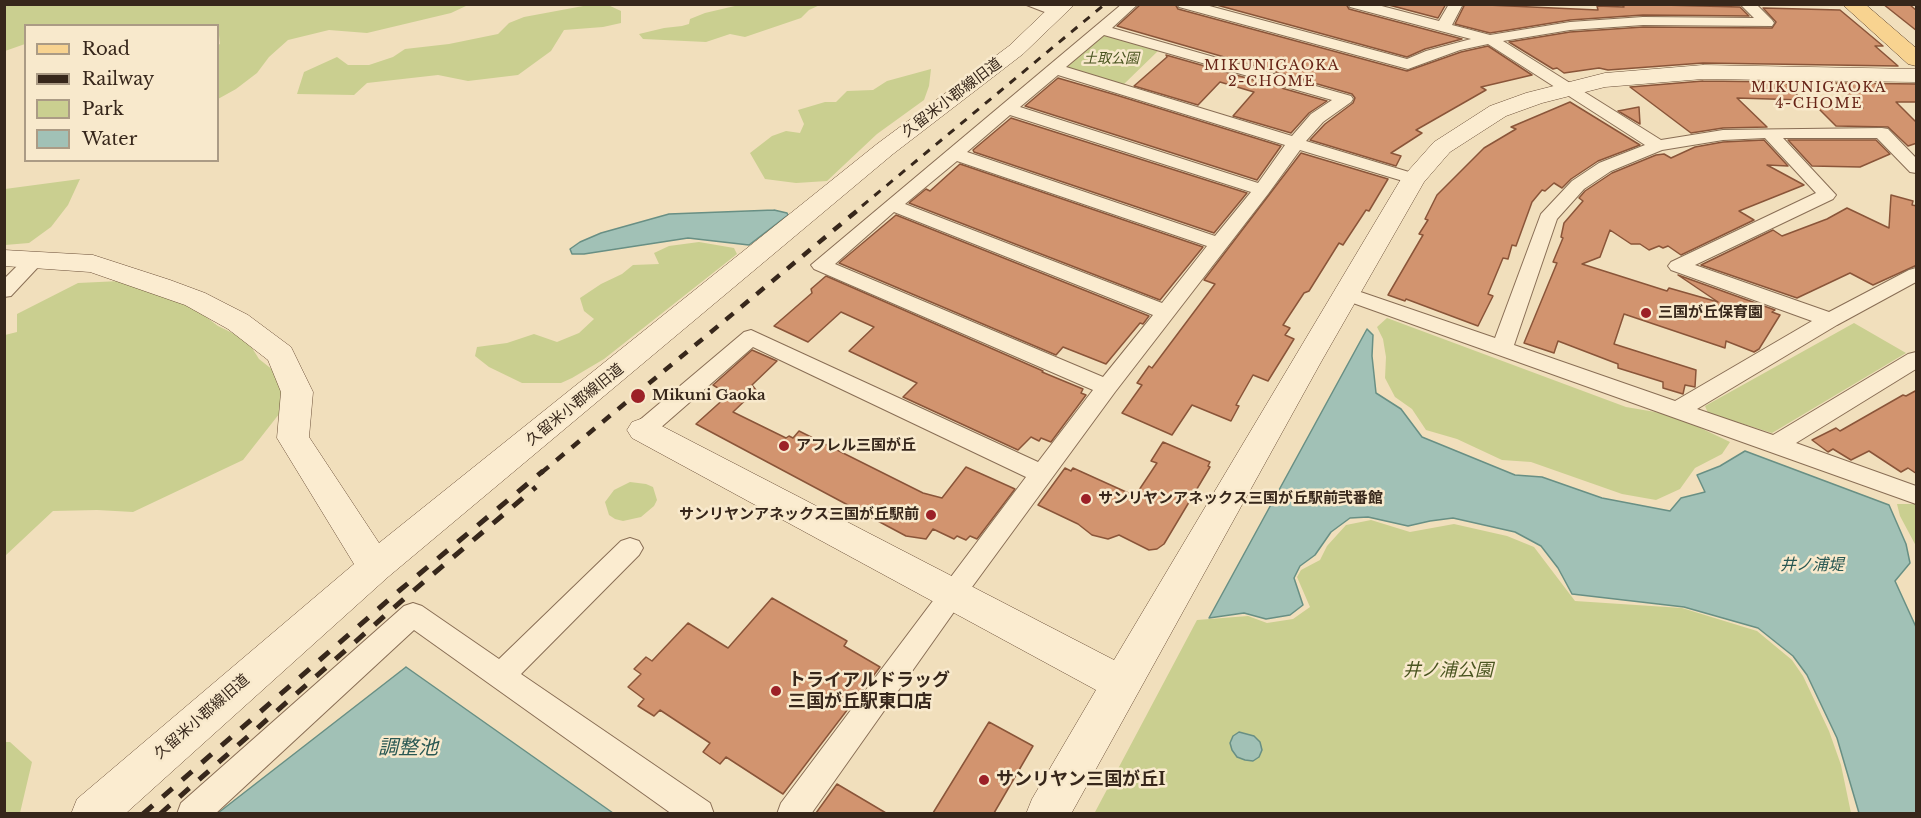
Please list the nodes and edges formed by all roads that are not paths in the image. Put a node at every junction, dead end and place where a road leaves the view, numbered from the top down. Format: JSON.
{"nodes":[{"id":1,"x":1131,"y":4,"type":"edge"},
{"id":2,"x":1184,"y":4,"type":"edge"},
{"id":3,"x":1355,"y":4,"type":"edge"},
{"id":4,"x":1456,"y":4,"type":"edge"},
{"id":5,"x":1663,"y":4,"type":"edge"},
{"id":6,"x":1747,"y":4,"type":"edge"},
{"id":7,"x":1852,"y":4,"type":"edge"},
{"id":8,"x":1050,"y":7,"type":"edge"},
{"id":9,"x":1226,"y":10,"type":"edge"},
{"id":10,"x":1679,"y":22,"type":"junction"},
{"id":11,"x":1444,"y":26,"type":"junction"},
{"id":12,"x":1101,"y":29,"type":"junction"},
{"id":13,"x":1490,"y":39,"type":"junction"},
{"id":14,"x":1917,"y":59,"type":"edge"},
{"id":15,"x":1056,"y":69,"type":"junction"},
{"id":16,"x":1917,"y":76,"type":"edge"},
{"id":17,"x":1570,"y":88,"type":"junction"},
{"id":18,"x":1008,"y":109,"type":"junction"},
{"id":19,"x":1769,"y":133,"type":"junction"},
{"id":20,"x":1297,"y":141,"type":"junction"},
{"id":21,"x":1658,"y":146,"type":"junction"},
{"id":22,"x":955,"y":154,"type":"junction"},
{"id":23,"x":1917,"y":168,"type":"edge"},
{"id":24,"x":1413,"y":179,"type":"junction"},
{"id":25,"x":1262,"y":190,"type":"junction"},
{"id":26,"x":893,"y":204,"type":"junction"},
{"id":27,"x":1219,"y":244,"type":"junction"},
{"id":28,"x":4,"y":258,"type":"edge"},
{"id":29,"x":34,"y":260,"type":"junction"},
{"id":30,"x":1917,"y":274,"type":"edge"},
{"id":31,"x":4,"y":291,"type":"edge"},
{"id":32,"x":1346,"y":292,"type":"junction"},
{"id":33,"x":1168,"y":309,"type":"junction"},
{"id":34,"x":1830,"y":320,"type":"junction"},
{"id":35,"x":1502,"y":349,"type":"junction"},
{"id":36,"x":1917,"y":359,"type":"edge"},
{"id":37,"x":1107,"y":387,"type":"junction"},
{"id":38,"x":1678,"y":410,"type":"junction"},
{"id":39,"x":643,"y":430,"type":"joint"},
{"id":40,"x":1777,"y":444,"type":"junction"},
{"id":41,"x":1043,"y":475,"type":"junction"},
{"id":42,"x":1917,"y":495,"type":"edge"},
{"id":43,"x":630,"y":548,"type":"dead end"},
{"id":44,"x":375,"y":567,"type":"junction"},
{"id":45,"x":952,"y":594,"type":"junction"},
{"id":46,"x":501,"y":675,"type":"junction"},
{"id":47,"x":1120,"y":683,"type":"junction"},
{"id":48,"x":92,"y":813,"type":"edge"},
{"id":49,"x":192,"y":813,"type":"edge"},
{"id":50,"x":699,"y":813,"type":"edge"},
{"id":51,"x":792,"y":813,"type":"edge"},
{"id":52,"x":1047,"y":813,"type":"edge"}],
"edges":[{"from":1,"to":12,"type":"street"},
{"from":2,"to":9,"type":"street"},
{"from":3,"to":11,"type":"street"},
{"from":4,"to":11,"type":"street"},
{"from":5,"to":10,"type":"street"},
{"from":6,"to":10,"type":"street"},
{"from":7,"to":14,"type":"main road"},
{"from":8,"to":44,"type":"street","name":"久留米小郡線旧道"},
{"from":9,"to":13,"type":"street"},
{"from":10,"to":13,"type":"street"},
{"from":11,"to":13,"type":"street"},
{"from":12,"to":15,"type":"street"},
{"from":12,"to":20,"type":"street"},
{"from":13,"to":17,"type":"street"},
{"from":15,"to":18,"type":"street"},
{"from":15,"to":20,"type":"street"},
{"from":16,"to":17,"type":"street"},
{"from":17,"to":21,"type":"street"},
{"from":17,"to":24,"type":"street"},
{"from":18,"to":22,"type":"street"},
{"from":18,"to":25,"type":"street"},
{"from":19,"to":21,"type":"street"},
{"from":19,"to":23,"type":"street"},
{"from":19,"to":34,"type":"street"},
{"from":20,"to":24,"type":"street"},
{"from":20,"to":25,"type":"street"},
{"from":21,"to":35,"type":"street"},
{"from":22,"to":26,"type":"street"},
{"from":22,"to":27,"type":"street"},
{"from":24,"to":32,"type":"street"},
{"from":25,"to":27,"type":"street"},
{"from":26,"to":33,"type":"street"},
{"from":26,"to":37,"type":"street"},
{"from":27,"to":33,"type":"street"},
{"from":28,"to":29,"type":"street"},
{"from":29,"to":31,"type":"street"},
{"from":29,"to":44,"type":"street"},
{"from":30,"to":34,"type":"street"},
{"from":32,"to":35,"type":"street"},
{"from":32,"to":47,"type":"street"},
{"from":33,"to":37,"type":"street"},
{"from":34,"to":38,"type":"street"},
{"from":35,"to":38,"type":"street"},
{"from":36,"to":40,"type":"street"},
{"from":37,"to":41,"type":"street"},
{"from":38,"to":40,"type":"street"},
{"from":39,"to":41,"type":"street"},
{"from":39,"to":45,"type":"street"},
{"from":40,"to":42,"type":"street"},
{"from":41,"to":45,"type":"street"},
{"from":43,"to":46,"type":"street"},
{"from":44,"to":48,"type":"street","name":"久留米小郡線旧道"},
{"from":45,"to":47,"type":"street"},
{"from":45,"to":51,"type":"street"},
{"from":46,"to":49,"type":"street"},
{"from":46,"to":50,"type":"street"},
{"from":47,"to":52,"type":"street"}]}
